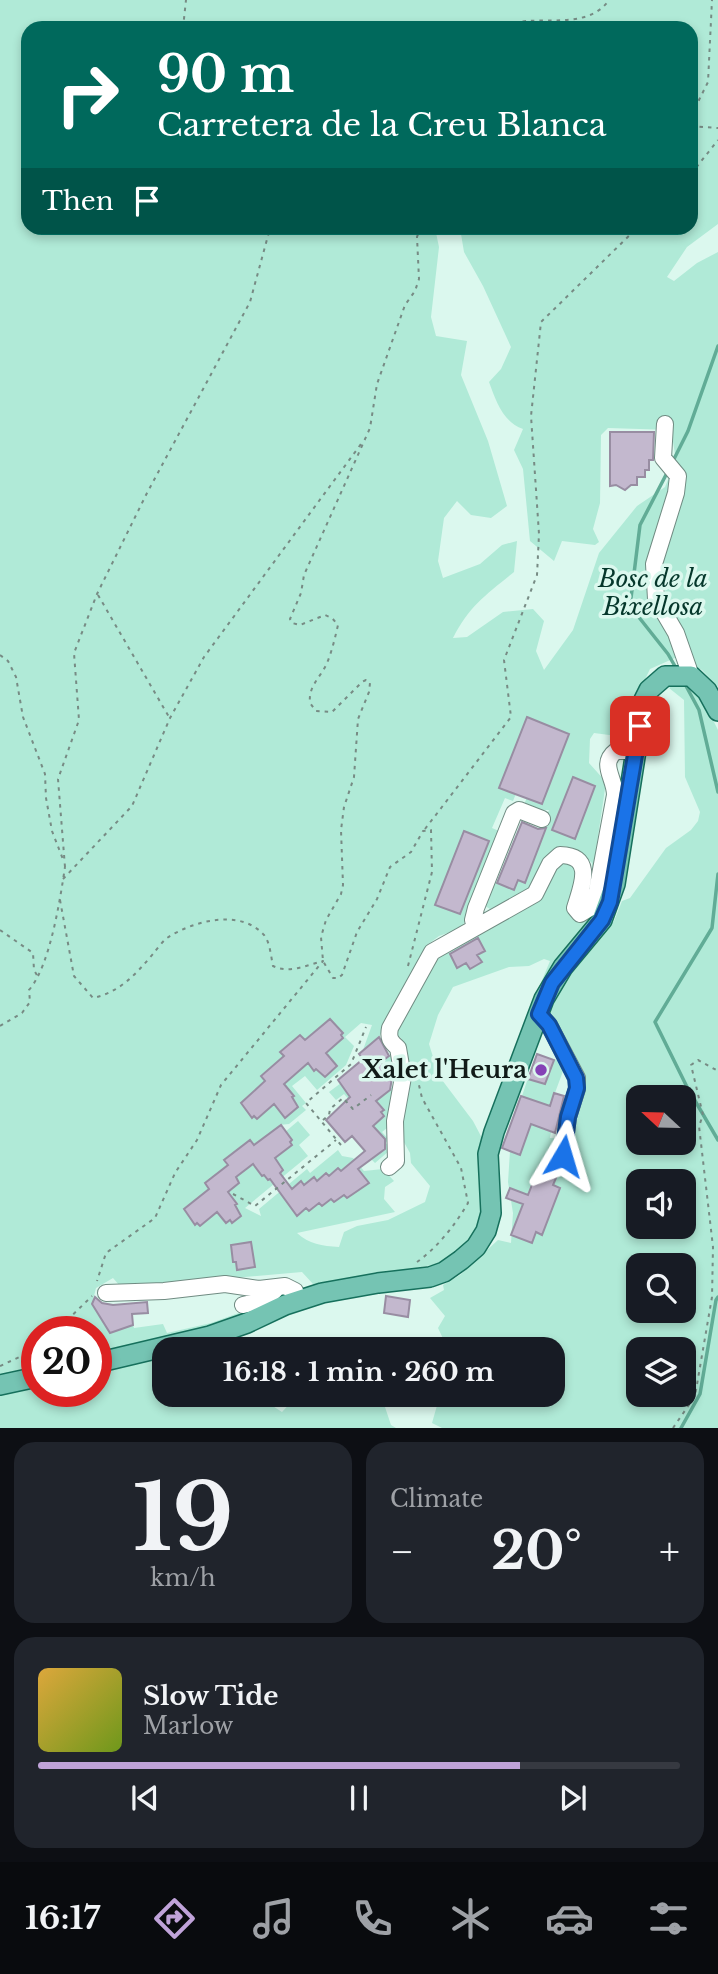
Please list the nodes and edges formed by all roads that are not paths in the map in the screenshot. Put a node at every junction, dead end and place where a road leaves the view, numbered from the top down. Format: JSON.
{"nodes":[{"id":1,"x":664,"y":424,"type":"dead end"},
{"id":2,"x":691,"y":676,"type":"junction"},
{"id":3,"x":718,"y":711,"type":"edge"},
{"id":4,"x":636,"y":751,"type":"junction"},
{"id":5,"x":542,"y":819,"type":"dead end"},
{"id":6,"x":475,"y":927,"type":"junction"},
{"id":7,"x":539,"y":1014,"type":"junction"},
{"id":8,"x":563,"y":1156,"type":"dead end"},
{"id":9,"x":388,"y":1167,"type":"dead end"},
{"id":10,"x":278,"y":1287,"type":"junction"},
{"id":11,"x":97,"y":1292,"type":"road end"},
{"id":12,"x":299,"y":1300,"type":"junction"},
{"id":13,"x":243,"y":1305,"type":"dead end"},
{"id":14,"x":112,"y":1359,"type":"edge"},
{"id":15,"x":21,"y":1380,"type":"edge"},
{"id":16,"x":0,"y":1385,"type":"edge"}],
"edges":[{"from":1,"to":2,"type":"street"},
{"from":2,"to":3,"type":"main road"},
{"from":2,"to":4,"type":"main road"},
{"from":4,"to":6,"type":"street"},
{"from":4,"to":7,"type":"main road"},
{"from":5,"to":6,"type":"street"},
{"from":6,"to":9,"type":"street"},
{"from":7,"to":8,"type":"street"},
{"from":7,"to":12,"type":"main road"},
{"from":10,"to":11,"type":"street"},
{"from":10,"to":12,"type":"street"},
{"from":10,"to":13,"type":"street"},
{"from":12,"to":14,"type":"main road"},
{"from":15,"to":16,"type":"main road"}]}
